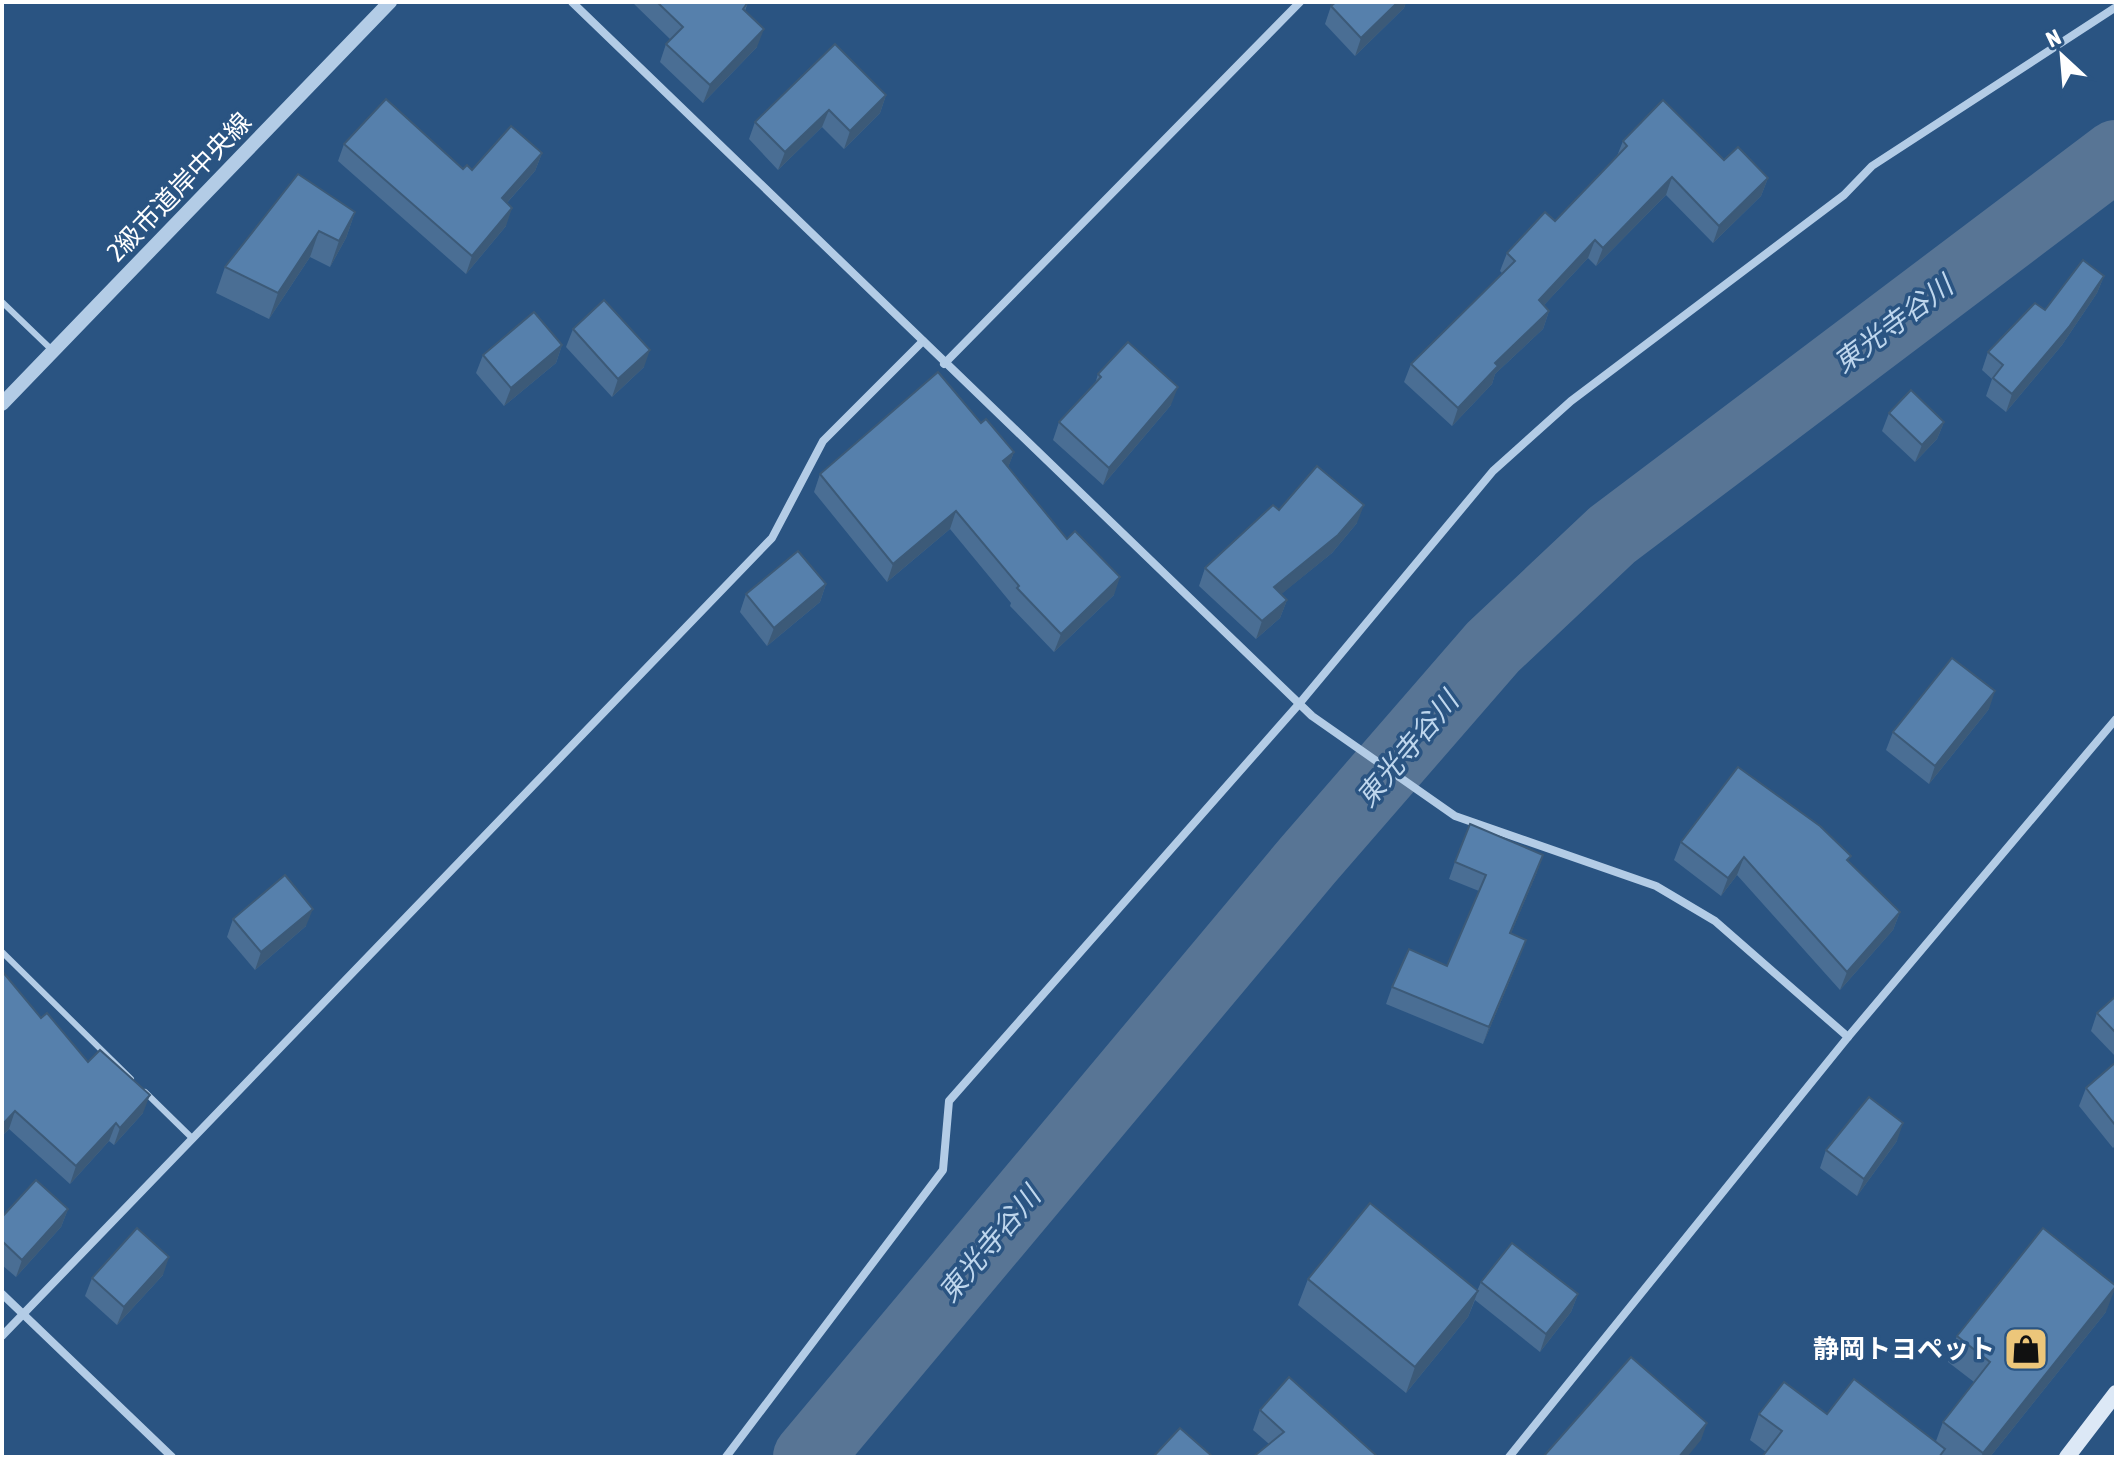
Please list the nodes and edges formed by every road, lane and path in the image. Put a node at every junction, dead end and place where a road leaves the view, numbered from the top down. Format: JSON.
{"nodes":[{"id":1,"x":390,"y":2,"type":"edge"},
{"id":2,"x":572,"y":2,"type":"edge"},
{"id":3,"x":1300,"y":2,"type":"edge"},
{"id":4,"x":2116,"y":7,"type":"edge"},
{"id":5,"x":2,"y":302,"type":"edge"},
{"id":6,"x":923,"y":341,"type":"junction"},
{"id":7,"x":53,"y":351,"type":"junction"},
{"id":8,"x":944,"y":364,"type":"junction"},
{"id":9,"x":2,"y":404,"type":"edge"},
{"id":10,"x":1299,"y":704,"type":"junction"},
{"id":11,"x":2116,"y":719,"type":"edge"},
{"id":12,"x":2,"y":952,"type":"edge"},
{"id":13,"x":1848,"y":1037,"type":"junction"},
{"id":14,"x":193,"y":1139,"type":"junction"},
{"id":15,"x":2,"y":1294,"type":"edge"},
{"id":16,"x":23,"y":1314,"type":"junction"},
{"id":17,"x":2,"y":1336,"type":"edge"},
{"id":18,"x":2116,"y":1393,"type":"edge"},
{"id":19,"x":172,"y":1457,"type":"edge"},
{"id":20,"x":726,"y":1457,"type":"edge"},
{"id":21,"x":1509,"y":1457,"type":"edge"},
{"id":22,"x":2067,"y":1457,"type":"edge"}],
"edges":[{"from":1,"to":7,"type":"street","name":"2級市道岸中央線"},
{"from":2,"to":6,"type":"street"},
{"from":3,"to":8,"type":"street"},
{"from":4,"to":10,"type":"street"},
{"from":5,"to":7,"type":"lane"},
{"from":6,"to":8,"type":"street"},
{"from":6,"to":14,"type":"street"},
{"from":7,"to":9,"type":"street","name":"2級市道岸中央線"},
{"from":8,"to":10,"type":"street"},
{"from":10,"to":13,"type":"street"},
{"from":10,"to":20,"type":"street"},
{"from":11,"to":13,"type":"street"},
{"from":12,"to":14,"type":"lane"},
{"from":13,"to":21,"type":"street"},
{"from":14,"to":16,"type":"street"},
{"from":15,"to":16,"type":"street"},
{"from":16,"to":17,"type":"street"},
{"from":16,"to":19,"type":"street"},
{"from":18,"to":22,"type":"main road"}]}
